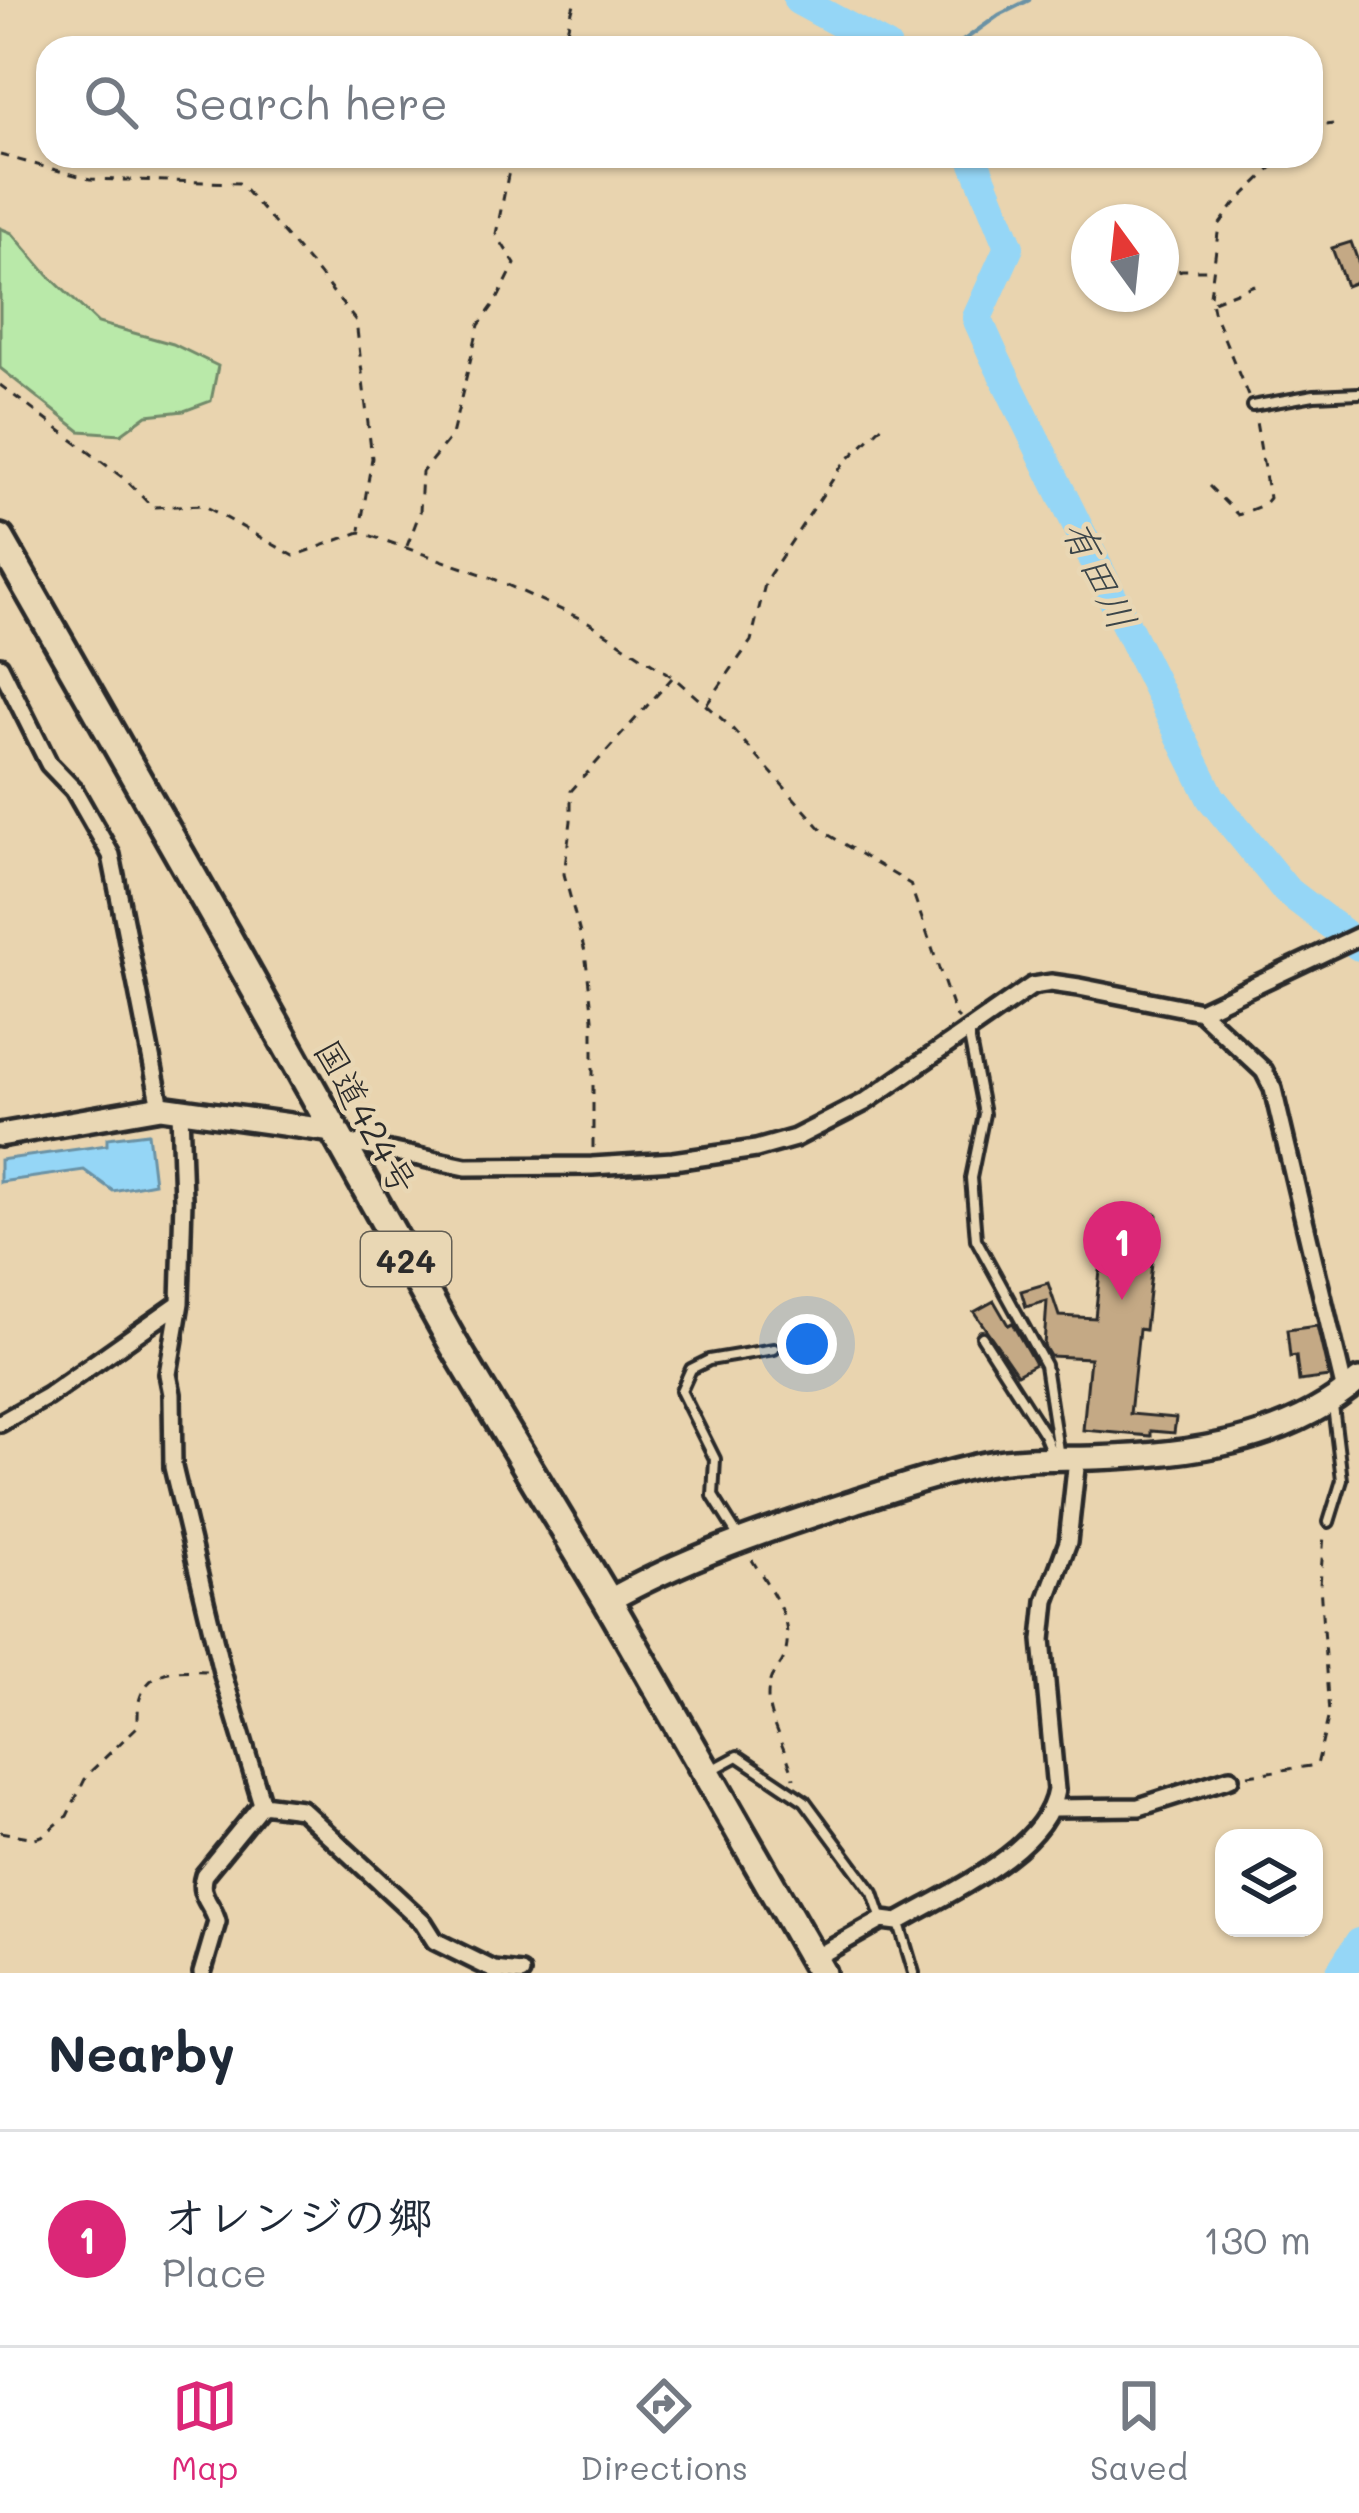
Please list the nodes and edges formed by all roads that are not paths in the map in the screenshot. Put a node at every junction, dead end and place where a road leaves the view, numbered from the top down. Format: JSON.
{"nodes":[{"id":1,"x":1359,"y":393,"type":"edge"},
{"id":2,"x":1252,"y":406,"type":"road end"},
{"id":3,"x":0,"y":539,"type":"edge"},
{"id":4,"x":0,"y":666,"type":"edge"},
{"id":5,"x":1359,"y":936,"type":"edge"},
{"id":6,"x":1200,"y":1011,"type":"junction"},
{"id":7,"x":968,"y":1030,"type":"junction"},
{"id":8,"x":171,"y":1109,"type":"junction"},
{"id":9,"x":0,"y":1121,"type":"edge"},
{"id":10,"x":11,"y":1133,"type":"edge"},
{"id":11,"x":336,"y":1136,"type":"junction"},
{"id":12,"x":180,"y":1303,"type":"junction"},
{"id":13,"x":982,"y":1337,"type":"dead end"},
{"id":14,"x":774,"y":1349,"type":"dead end"},
{"id":15,"x":1345,"y":1392,"type":"edge"},
{"id":16,"x":0,"y":1423,"type":"edge"},
{"id":17,"x":1063,"y":1458,"type":"junction"},
{"id":18,"x":1329,"y":1522,"type":"road end"},
{"id":19,"x":741,"y":1540,"type":"junction"},
{"id":20,"x":608,"y":1601,"type":"junction"},
{"id":21,"x":706,"y":1774,"type":"junction"},
{"id":22,"x":1230,"y":1778,"type":"road end"},
{"id":23,"x":262,"y":1804,"type":"junction"},
{"id":24,"x":1054,"y":1808,"type":"junction"},
{"id":25,"x":890,"y":1921,"type":"junction"},
{"id":26,"x":817,"y":1966,"type":"edge"},
{"id":27,"x":202,"y":1973,"type":"edge"},
{"id":28,"x":520,"y":1973,"type":"edge"},
{"id":29,"x":914,"y":1973,"type":"edge"}],
"edges":[{"from":1,"to":2,"type":"lane"},
{"from":3,"to":11,"type":"highway","name":"国道424号","number":"424"},
{"from":4,"to":8,"type":"street"},
{"from":5,"to":6,"type":"street"},
{"from":6,"to":7,"type":"street"},
{"from":6,"to":15,"type":"street"},
{"from":7,"to":11,"type":"street"},
{"from":7,"to":17,"type":"lane"},
{"from":8,"to":10,"type":"street"},
{"from":8,"to":11,"type":"street"},
{"from":8,"to":12,"type":"street"},
{"from":9,"to":10,"type":"street"},
{"from":11,"to":20,"type":"highway","name":"国道424号","number":"424"},
{"from":12,"to":16,"type":"street"},
{"from":12,"to":23,"type":"street"},
{"from":13,"to":17,"type":"lane"},
{"from":14,"to":19,"type":"lane"},
{"from":15,"to":17,"type":"street"},
{"from":15,"to":18,"type":"lane"},
{"from":17,"to":19,"type":"street"},
{"from":17,"to":24,"type":"street"},
{"from":19,"to":20,"type":"street"},
{"from":20,"to":21,"type":"highway","name":"国道424号","number":"424"},
{"from":21,"to":25,"type":"lane"},
{"from":21,"to":26,"type":"highway","name":"国道424号","number":"424"},
{"from":22,"to":24,"type":"street"},
{"from":23,"to":27,"type":"street"},
{"from":23,"to":28,"type":"street"},
{"from":24,"to":25,"type":"street"},
{"from":25,"to":26,"type":"street"},
{"from":25,"to":29,"type":"lane"}]}
